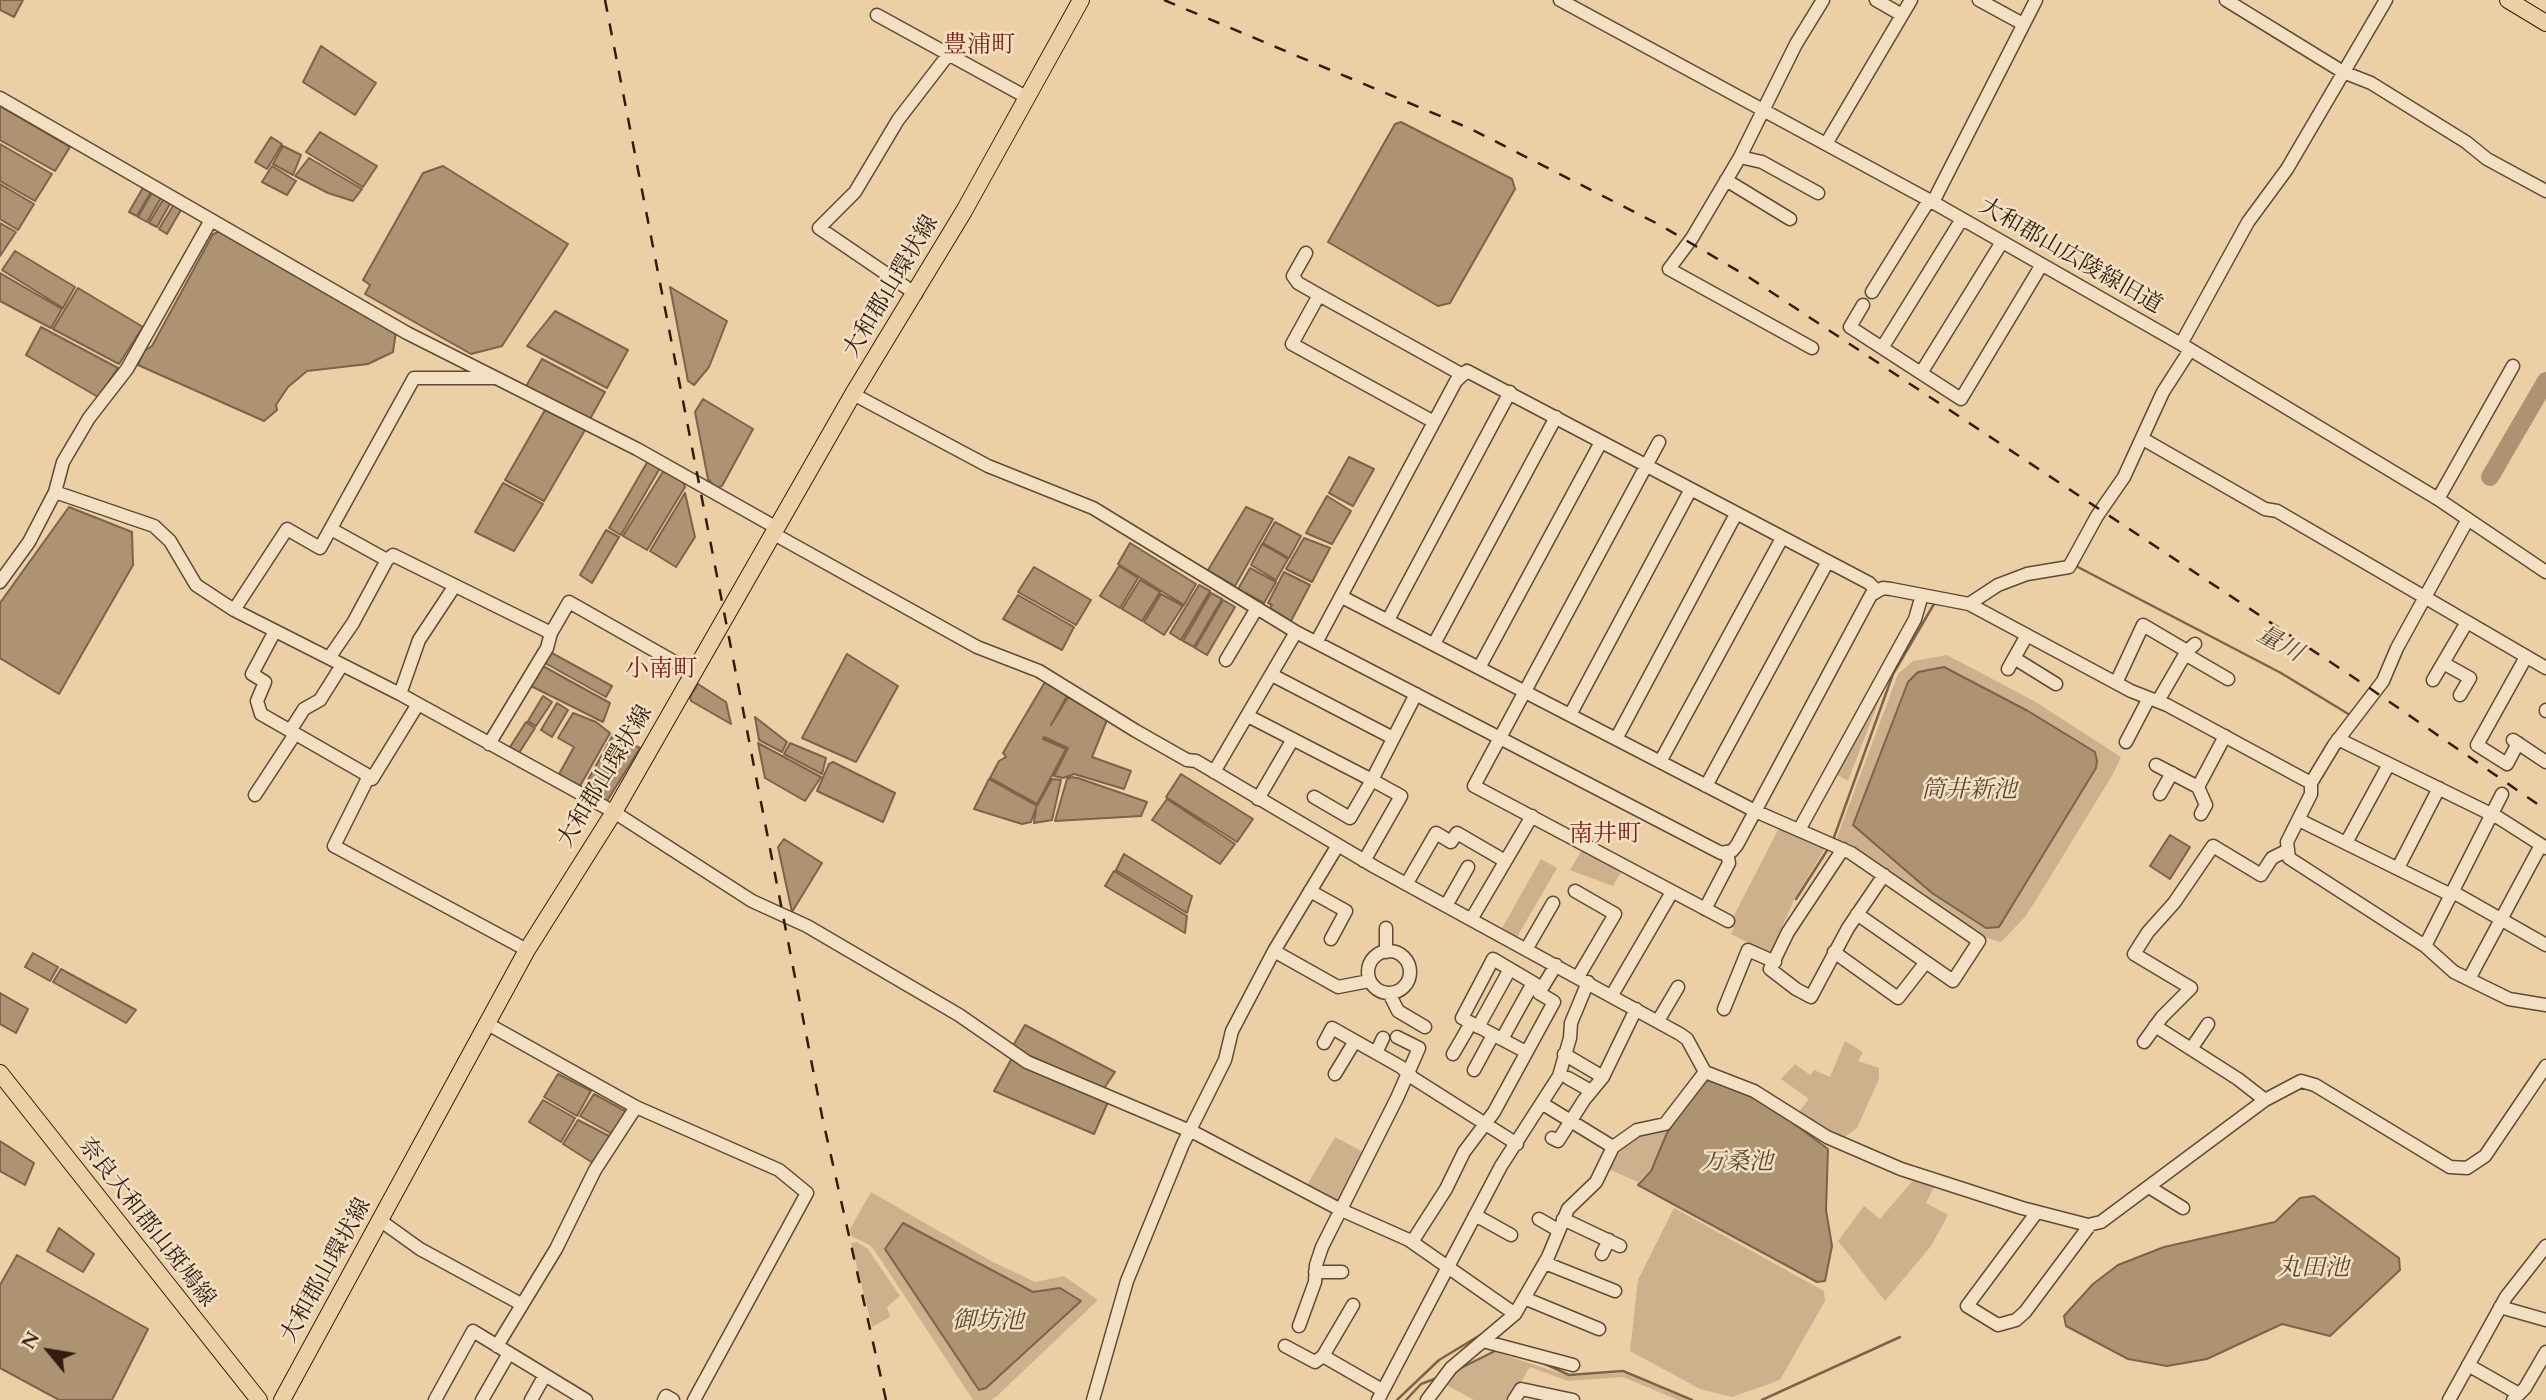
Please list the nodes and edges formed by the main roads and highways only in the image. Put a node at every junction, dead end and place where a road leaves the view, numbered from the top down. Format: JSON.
{"nodes":[{"id":1,"x":1081,"y":0,"type":"edge"},
{"id":2,"x":2508,"y":0,"type":"edge"},
{"id":3,"x":2546,"y":23,"type":"edge"},
{"id":4,"x":0,"y":1073,"type":"edge"},
{"id":5,"x":259,"y":1400,"type":"edge"},
{"id":6,"x":282,"y":1400,"type":"edge"}],
"edges":[{"from":1,"to":6,"type":"main road","name":"大和郡山環状線"},
{"from":2,"to":3,"type":"main road"},
{"from":4,"to":5,"type":"main road","name":"奈良大和郡山斑鳩線"}]}
